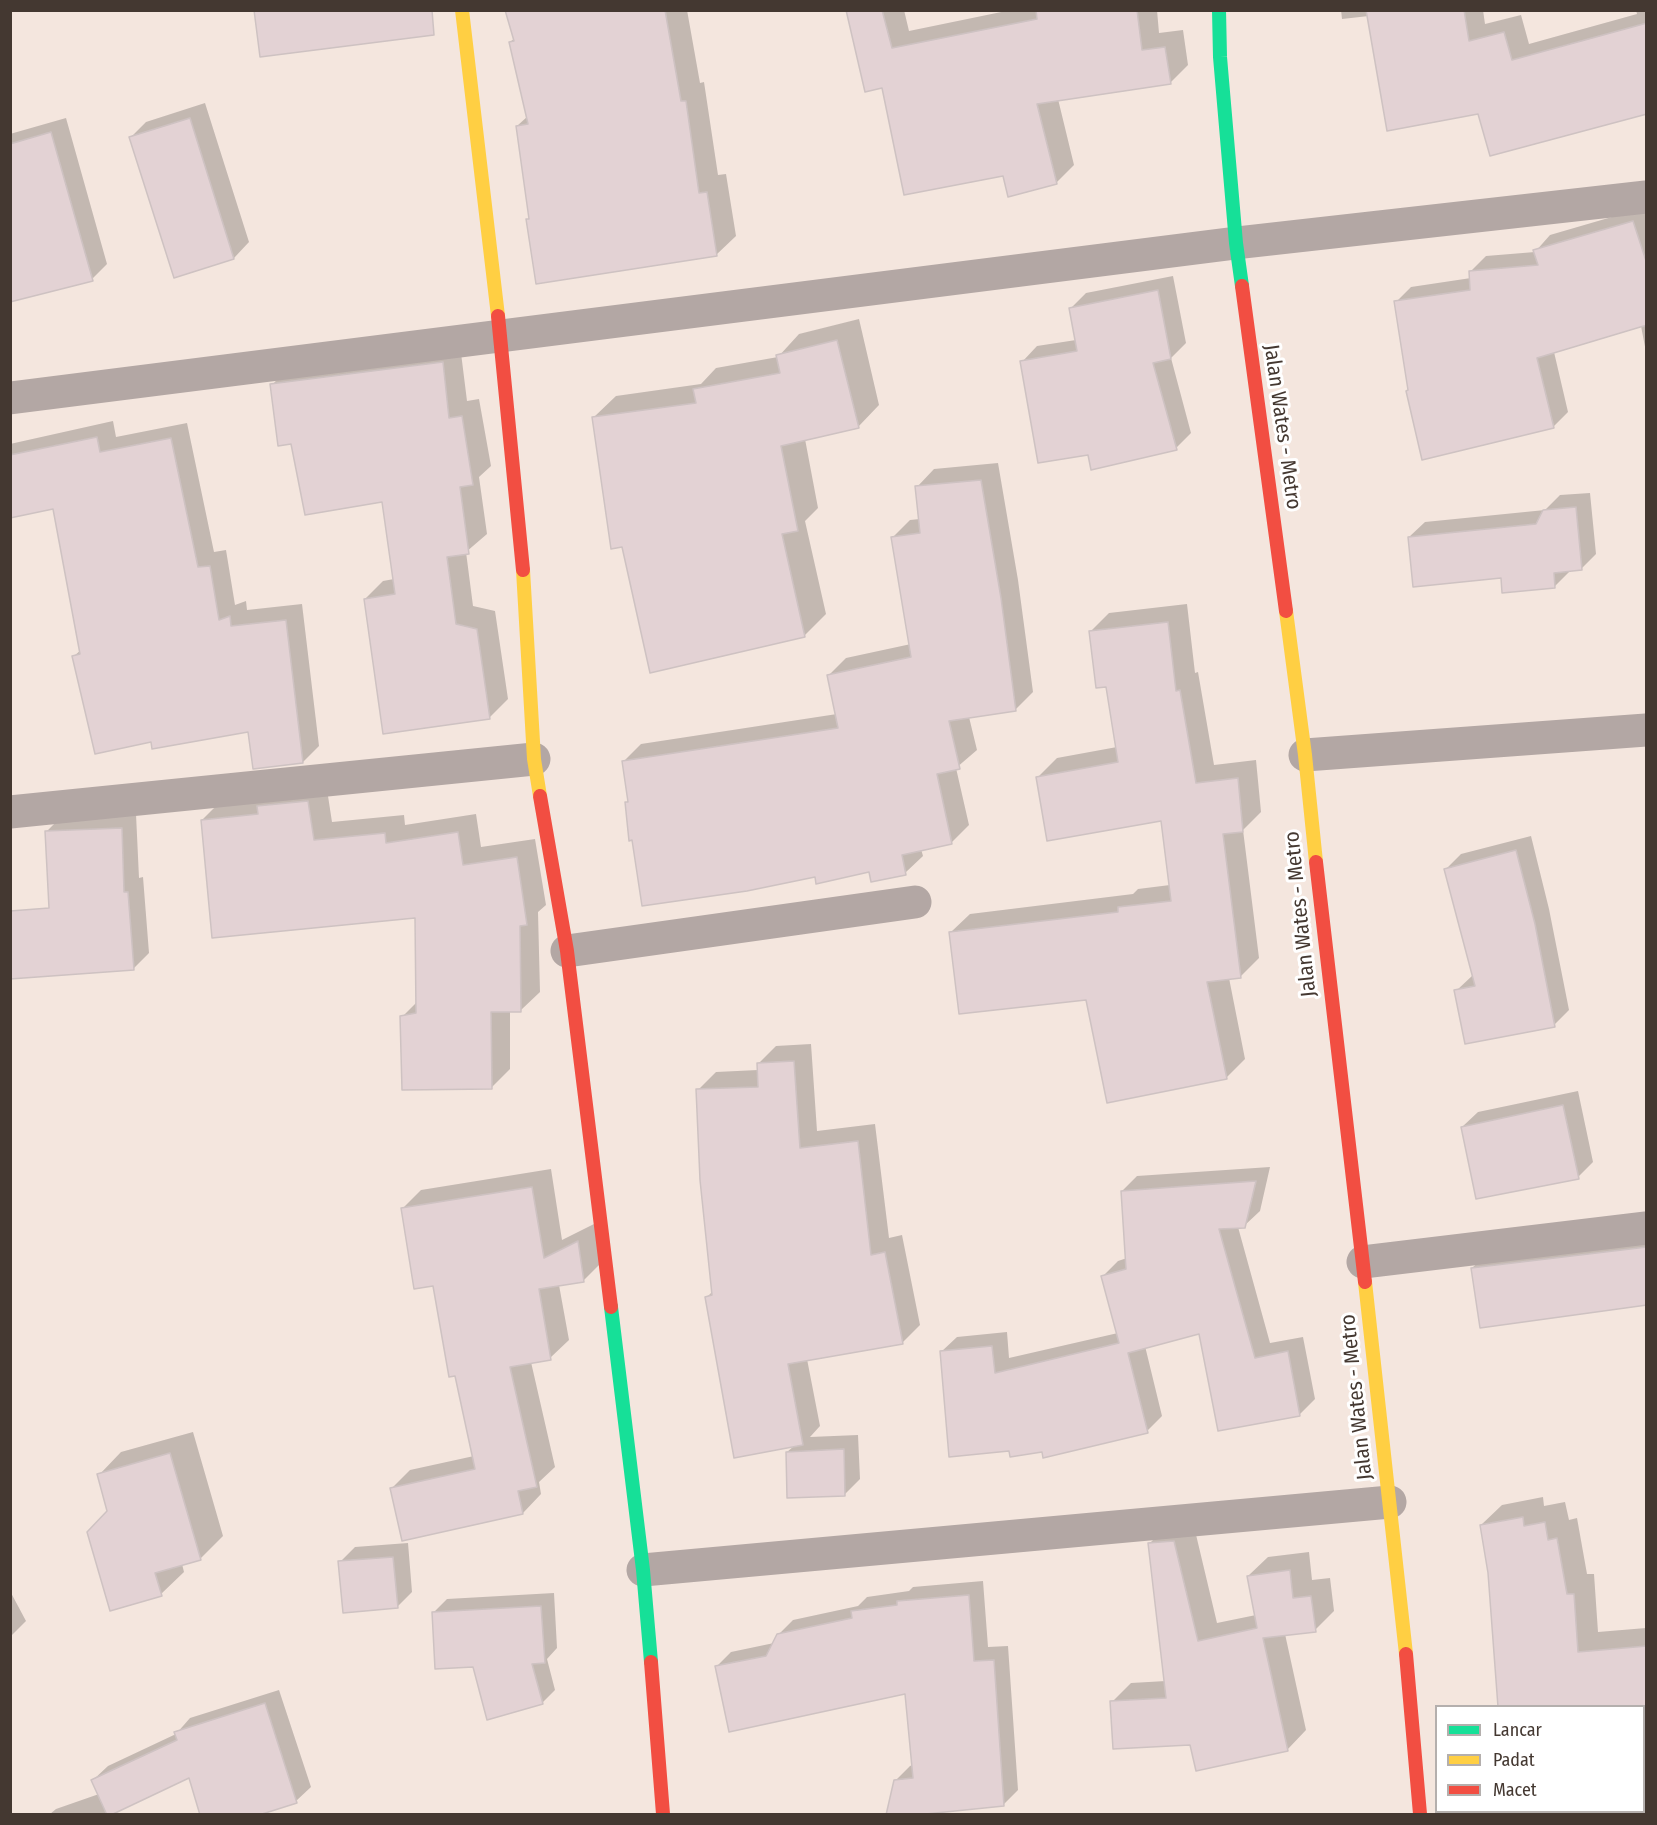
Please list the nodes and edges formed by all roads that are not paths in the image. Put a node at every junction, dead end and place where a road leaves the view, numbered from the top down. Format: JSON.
{"nodes":[{"id":1,"x":462,"y":10,"type":"edge"},
{"id":2,"x":1219,"y":10,"type":"edge"},
{"id":3,"x":1647,"y":197,"type":"edge"},
{"id":4,"x":1236,"y":243,"type":"junction"},
{"id":5,"x":500,"y":336,"type":"junction"},
{"id":6,"x":10,"y":398,"type":"edge"},
{"id":7,"x":1647,"y":730,"type":"edge"},
{"id":8,"x":1305,"y":755,"type":"junction"},
{"id":9,"x":534,"y":759,"type":"junction"},
{"id":10,"x":11,"y":810,"type":"edge"},
{"id":11,"x":915,"y":902,"type":"dead end"},
{"id":12,"x":567,"y":951,"type":"junction"},
{"id":13,"x":1647,"y":1227,"type":"edge"},
{"id":14,"x":1363,"y":1262,"type":"junction"},
{"id":15,"x":1390,"y":1502,"type":"junction"},
{"id":16,"x":643,"y":1570,"type":"junction"},
{"id":17,"x":1426,"y":1751,"type":"edge"},
{"id":18,"x":663,"y":1815,"type":"edge"},
{"id":19,"x":1420,"y":1815,"type":"edge"}],
"edges":[{"from":1,"to":5,"type":"main road"},
{"from":2,"to":4,"type":"main road","name":"Jalan Wates - Metro"},
{"from":3,"to":4,"type":"street"},
{"from":4,"to":5,"type":"street"},
{"from":4,"to":8,"type":"main road","name":"Jalan Wates - Metro"},
{"from":5,"to":6,"type":"street"},
{"from":5,"to":9,"type":"main road"},
{"from":7,"to":8,"type":"street"},
{"from":8,"to":14,"type":"main road","name":"Jalan Wates - Metro"},
{"from":9,"to":10,"type":"street"},
{"from":9,"to":12,"type":"main road"},
{"from":11,"to":12,"type":"street"},
{"from":12,"to":16,"type":"main road"},
{"from":13,"to":14,"type":"street"},
{"from":14,"to":15,"type":"main road","name":"Jalan Wates - Metro"},
{"from":15,"to":16,"type":"street"},
{"from":15,"to":17,"type":"main road","name":"Jalan Wates - Metro"},
{"from":16,"to":18,"type":"main road"},
{"from":17,"to":19,"type":"main road","name":"Jalan Wates - Metro"}]}
